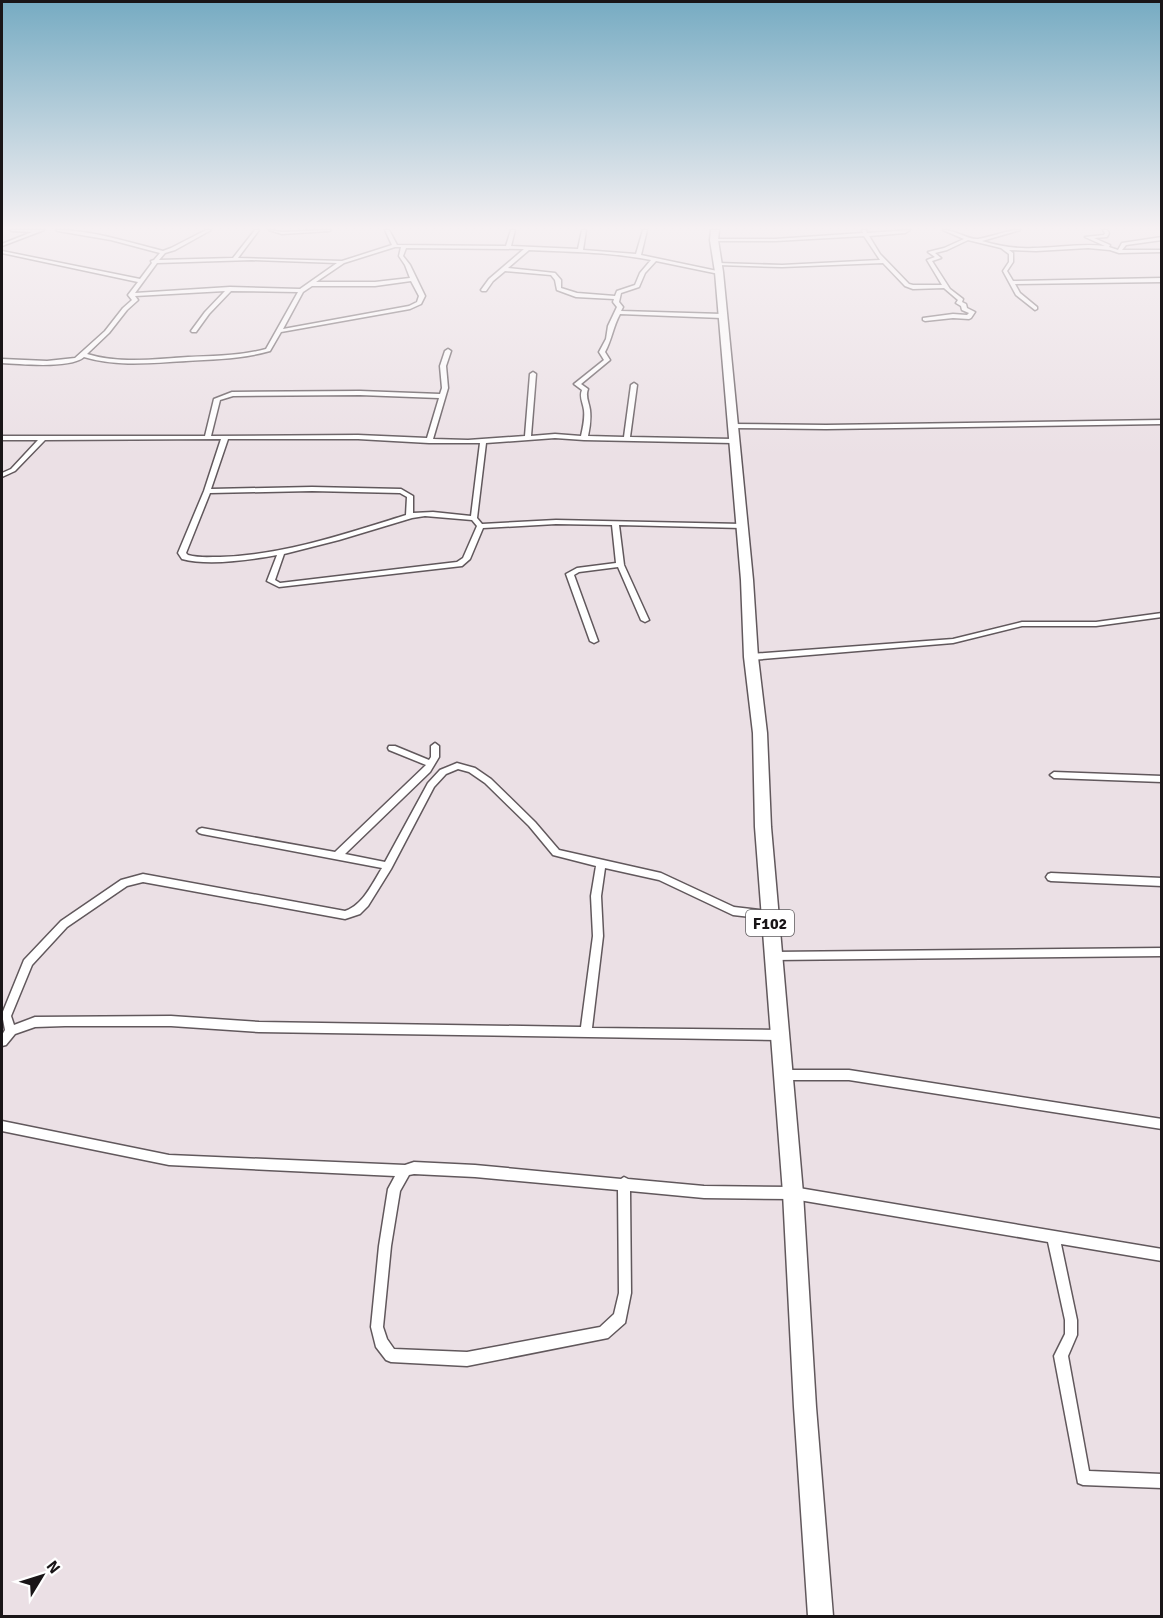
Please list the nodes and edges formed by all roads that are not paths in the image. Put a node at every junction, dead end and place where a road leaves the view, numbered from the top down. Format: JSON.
{"nodes":[{"id":1,"x":130,"y":306,"type":"edge"},
{"id":2,"x":214,"y":306,"type":"edge"},
{"id":3,"x":293,"y":306,"type":"edge"},
{"id":4,"x":413,"y":306,"type":"edge"},
{"id":5,"x":619,"y":306,"type":"edge"},
{"id":6,"x":721,"y":306,"type":"edge"},
{"id":7,"x":964,"y":306,"type":"edge"},
{"id":8,"x":1032,"y":306,"type":"edge"},
{"id":9,"x":1035,"y":308,"type":"dead end"},
{"id":10,"x":618,"y":312,"type":"junction"},
{"id":11,"x":722,"y":316,"type":"junction"},
{"id":12,"x":925,"y":319,"type":"dead end"},
{"id":13,"x":194,"y":331,"type":"dead end"},
{"id":14,"x":278,"y":331,"type":"junction"},
{"id":15,"x":448,"y":351,"type":"dead end"},
{"id":16,"x":84,"y":355,"type":"junction"},
{"id":17,"x":2,"y":361,"type":"edge"},
{"id":18,"x":533,"y":374,"type":"dead end"},
{"id":19,"x":633,"y":384,"type":"dead end"},
{"id":20,"x":442,"y":396,"type":"junction"},
{"id":21,"x":1161,"y":422,"type":"edge"},
{"id":22,"x":732,"y":434,"type":"junction"},
{"id":23,"x":528,"y":437,"type":"junction"},
{"id":24,"x":2,"y":438,"type":"edge"},
{"id":25,"x":43,"y":438,"type":"junction"},
{"id":26,"x":207,"y":438,"type":"junction"},
{"id":27,"x":225,"y":438,"type":"junction"},
{"id":28,"x":584,"y":438,"type":"junction"},
{"id":29,"x":627,"y":438,"type":"junction"},
{"id":30,"x":429,"y":441,"type":"junction"},
{"id":31,"x":483,"y":442,"type":"junction"},
{"id":32,"x":2,"y":475,"type":"edge"},
{"id":33,"x":207,"y":491,"type":"junction"},
{"id":34,"x":409,"y":517,"type":"junction"},
{"id":35,"x":474,"y":518,"type":"junction"},
{"id":36,"x":615,"y":524,"type":"junction"},
{"id":37,"x":480,"y":525,"type":"junction"},
{"id":38,"x":742,"y":526,"type":"junction"},
{"id":39,"x":281,"y":553,"type":"junction"},
{"id":40,"x":620,"y":565,"type":"junction"},
{"id":41,"x":1161,"y":615,"type":"edge"},
{"id":42,"x":645,"y":620,"type":"dead end"},
{"id":43,"x":594,"y":641,"type":"dead end"},
{"id":44,"x":751,"y":657,"type":"junction"},
{"id":45,"x":435,"y":746,"type":"dead end"},
{"id":46,"x":392,"y":748,"type":"dead end"},
{"id":47,"x":431,"y":764,"type":"junction"},
{"id":48,"x":1054,"y":775,"type":"dead end"},
{"id":49,"x":1161,"y":778,"type":"edge"},
{"id":50,"x":202,"y":831,"type":"dead end"},
{"id":51,"x":338,"y":855,"type":"junction"},
{"id":52,"x":601,"y":864,"type":"junction"},
{"id":53,"x":388,"y":866,"type":"junction"},
{"id":54,"x":1051,"y":877,"type":"dead end"},
{"id":55,"x":1161,"y":882,"type":"edge"},
{"id":56,"x":769,"y":915,"type":"junction"},
{"id":57,"x":1161,"y":952,"type":"edge"},
{"id":58,"x":773,"y":956,"type":"junction"},
{"id":59,"x":11,"y":1031,"type":"junction"},
{"id":60,"x":586,"y":1032,"type":"junction"},
{"id":61,"x":779,"y":1035,"type":"junction"},
{"id":62,"x":2,"y":1042,"type":"edge"},
{"id":63,"x":784,"y":1075,"type":"junction"},
{"id":64,"x":1161,"y":1124,"type":"edge"},
{"id":65,"x":2,"y":1126,"type":"edge"},
{"id":66,"x":405,"y":1171,"type":"junction"},
{"id":67,"x":624,"y":1183,"type":"junction"},
{"id":68,"x":793,"y":1193,"type":"junction"},
{"id":69,"x":1053,"y":1236,"type":"junction"},
{"id":70,"x":1161,"y":1254,"type":"edge"},
{"id":71,"x":1161,"y":1481,"type":"edge"},
{"id":72,"x":821,"y":1617,"type":"edge"}],
"edges":[{"from":1,"to":16,"type":"street"},
{"from":2,"to":13,"type":"street"},
{"from":3,"to":14,"type":"street"},
{"from":4,"to":14,"type":"street"},
{"from":5,"to":10,"type":"street"},
{"from":6,"to":11,"type":"main road","number":"F102"},
{"from":7,"to":12,"type":"street"},
{"from":8,"to":9,"type":"street"},
{"from":10,"to":11,"type":"street"},
{"from":10,"to":28,"type":"street"},
{"from":11,"to":22,"type":"main road","number":"F102"},
{"from":14,"to":16,"type":"street"},
{"from":15,"to":20,"type":"street"},
{"from":16,"to":17,"type":"street"},
{"from":18,"to":23,"type":"street"},
{"from":19,"to":29,"type":"street"},
{"from":20,"to":26,"type":"street"},
{"from":20,"to":30,"type":"street"},
{"from":21,"to":22,"type":"street"},
{"from":22,"to":29,"type":"street"},
{"from":22,"to":38,"type":"main road","number":"F102"},
{"from":23,"to":28,"type":"street"},
{"from":23,"to":31,"type":"street"},
{"from":24,"to":25,"type":"street"},
{"from":25,"to":26,"type":"street"},
{"from":25,"to":32,"type":"street"},
{"from":26,"to":27,"type":"street"},
{"from":27,"to":30,"type":"street"},
{"from":27,"to":33,"type":"street"},
{"from":28,"to":29,"type":"street"},
{"from":30,"to":31,"type":"street"},
{"from":31,"to":35,"type":"street"},
{"from":33,"to":34,"type":"street"},
{"from":33,"to":39,"type":"street"},
{"from":34,"to":35,"type":"street"},
{"from":34,"to":39,"type":"street"},
{"from":35,"to":37,"type":"street"},
{"from":36,"to":37,"type":"street"},
{"from":36,"to":38,"type":"street"},
{"from":36,"to":40,"type":"street"},
{"from":37,"to":39,"type":"street"},
{"from":38,"to":44,"type":"main road","number":"F102"},
{"from":40,"to":42,"type":"street"},
{"from":40,"to":43,"type":"street"},
{"from":41,"to":44,"type":"street"},
{"from":44,"to":56,"type":"main road","number":"F102"},
{"from":45,"to":47,"type":"street"},
{"from":46,"to":47,"type":"street"},
{"from":47,"to":51,"type":"street"},
{"from":48,"to":49,"type":"street"},
{"from":50,"to":51,"type":"street"},
{"from":51,"to":53,"type":"street"},
{"from":52,"to":53,"type":"street"},
{"from":52,"to":56,"type":"street"},
{"from":52,"to":60,"type":"street"},
{"from":53,"to":59,"type":"street"},
{"from":54,"to":55,"type":"street"},
{"from":56,"to":58,"type":"main road","number":"F102"},
{"from":57,"to":58,"type":"street"},
{"from":58,"to":61,"type":"main road","number":"F102"},
{"from":59,"to":60,"type":"street"},
{"from":59,"to":62,"type":"street"},
{"from":60,"to":61,"type":"street"},
{"from":61,"to":63,"type":"main road","number":"F102"},
{"from":63,"to":64,"type":"street"},
{"from":63,"to":68,"type":"main road","number":"F102"},
{"from":65,"to":66,"type":"street"},
{"from":66,"to":67,"type":"street"},
{"from":66,"to":67,"type":"street"},
{"from":67,"to":68,"type":"street"},
{"from":68,"to":69,"type":"street"},
{"from":68,"to":72,"type":"main road","number":"F102"},
{"from":69,"to":70,"type":"street"},
{"from":69,"to":71,"type":"street"}]}
